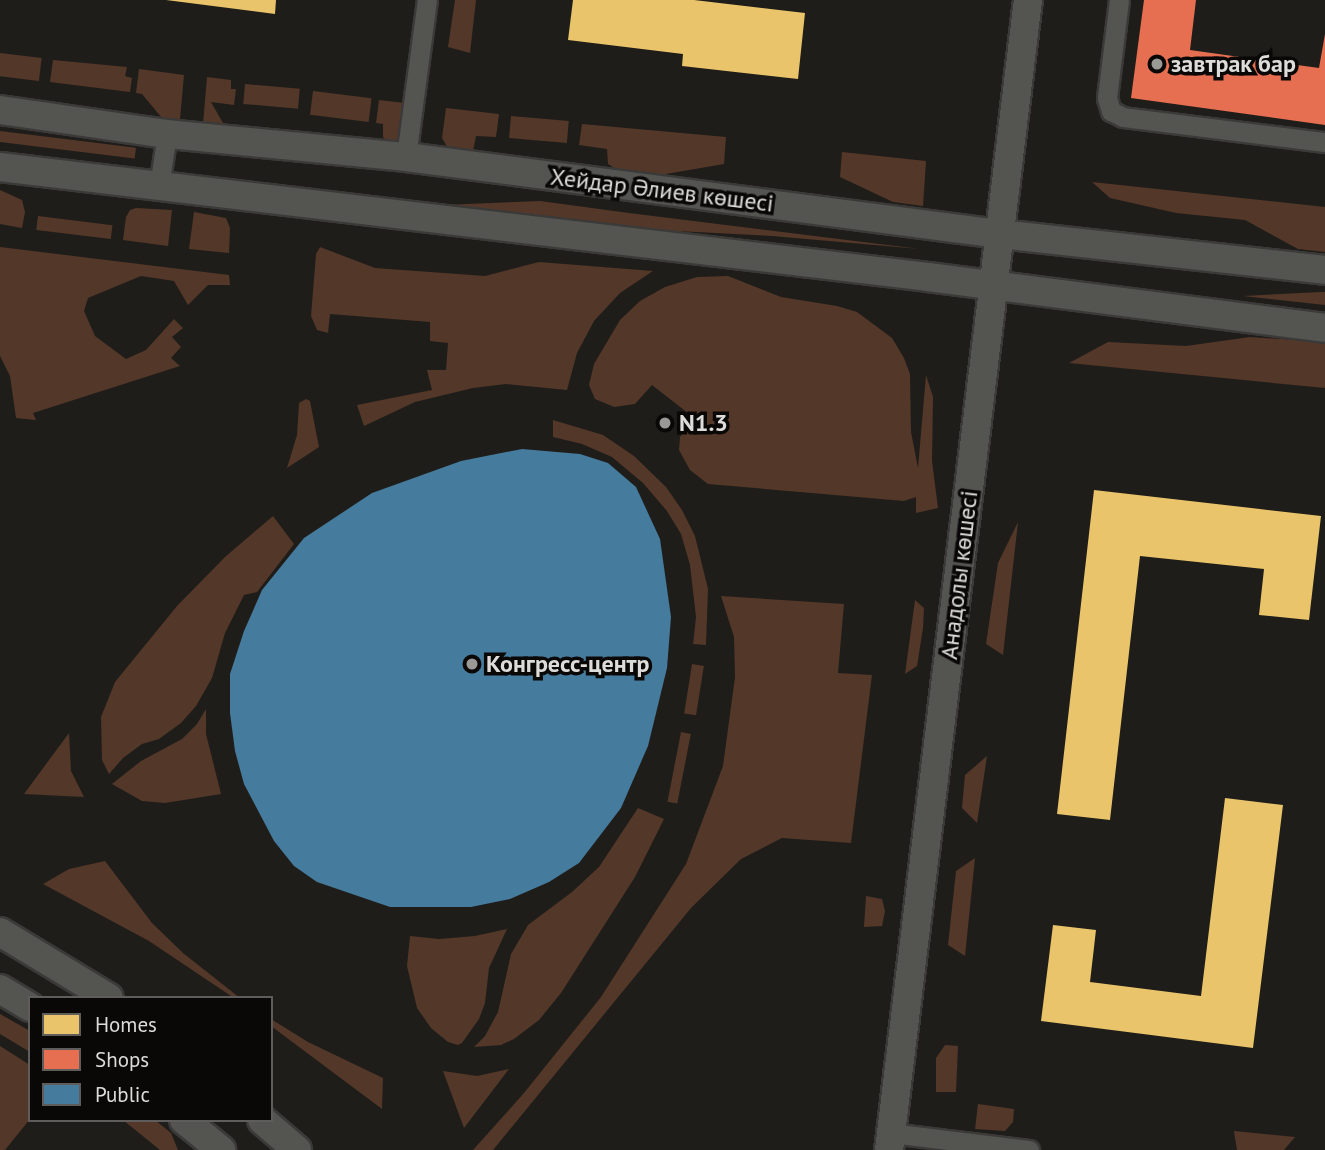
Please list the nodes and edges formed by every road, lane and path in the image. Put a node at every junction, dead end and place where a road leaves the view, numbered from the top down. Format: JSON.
{"nodes":[{"id":1,"x":427,"y":0,"type":"edge"},
{"id":2,"x":1028,"y":0,"type":"edge"},
{"id":3,"x":1119,"y":0,"type":"edge"},
{"id":4,"x":0,"y":110,"type":"edge"},
{"id":5,"x":167,"y":134,"type":"junction"},
{"id":6,"x":1325,"y":142,"type":"edge"},
{"id":7,"x":406,"y":157,"type":"junction"},
{"id":8,"x":0,"y":167,"type":"edge"},
{"id":9,"x":159,"y":186,"type":"junction"},
{"id":10,"x":1000,"y":234,"type":"junction"},
{"id":11,"x":1325,"y":270,"type":"edge"},
{"id":12,"x":993,"y":286,"type":"junction"},
{"id":13,"x":1325,"y":328,"type":"edge"},
{"id":14,"x":0,"y":932,"type":"edge"},
{"id":15,"x":0,"y":989,"type":"edge"},
{"id":16,"x":106,"y":996,"type":"edge"},
{"id":17,"x":28,"y":1006,"type":"edge"},
{"id":18,"x":186,"y":1122,"type":"edge"},
{"id":19,"x":264,"y":1122,"type":"edge"},
{"id":20,"x":890,"y":1141,"type":"edge"},
{"id":21,"x":221,"y":1150,"type":"edge"},
{"id":22,"x":297,"y":1150,"type":"edge"},
{"id":23,"x":1030,"y":1150,"type":"edge"}],
"edges":[{"from":1,"to":7,"type":"street"},
{"from":2,"to":10,"type":"street","name":"Анадолы көшесі"},
{"from":3,"to":6,"type":"street"},
{"from":4,"to":5,"type":"street","name":"Хейдар Әлиев көшесі"},
{"from":5,"to":7,"type":"street","name":"Хейдар Әлиев көшесі"},
{"from":5,"to":9,"type":"street"},
{"from":7,"to":10,"type":"street","name":"Хейдар Әлиев көшесі"},
{"from":8,"to":9,"type":"street"},
{"from":9,"to":12,"type":"street"},
{"from":10,"to":11,"type":"street","name":"Хейдар Әлиев көшесі"},
{"from":10,"to":12,"type":"street","name":"Анадолы көшесі"},
{"from":12,"to":13,"type":"street"},
{"from":12,"to":20,"type":"street","name":"Анадолы көшесі"},
{"from":14,"to":16,"type":"street"},
{"from":15,"to":17,"type":"street"},
{"from":18,"to":21,"type":"street"},
{"from":19,"to":22,"type":"street"},
{"from":20,"to":23,"type":"street"}]}
